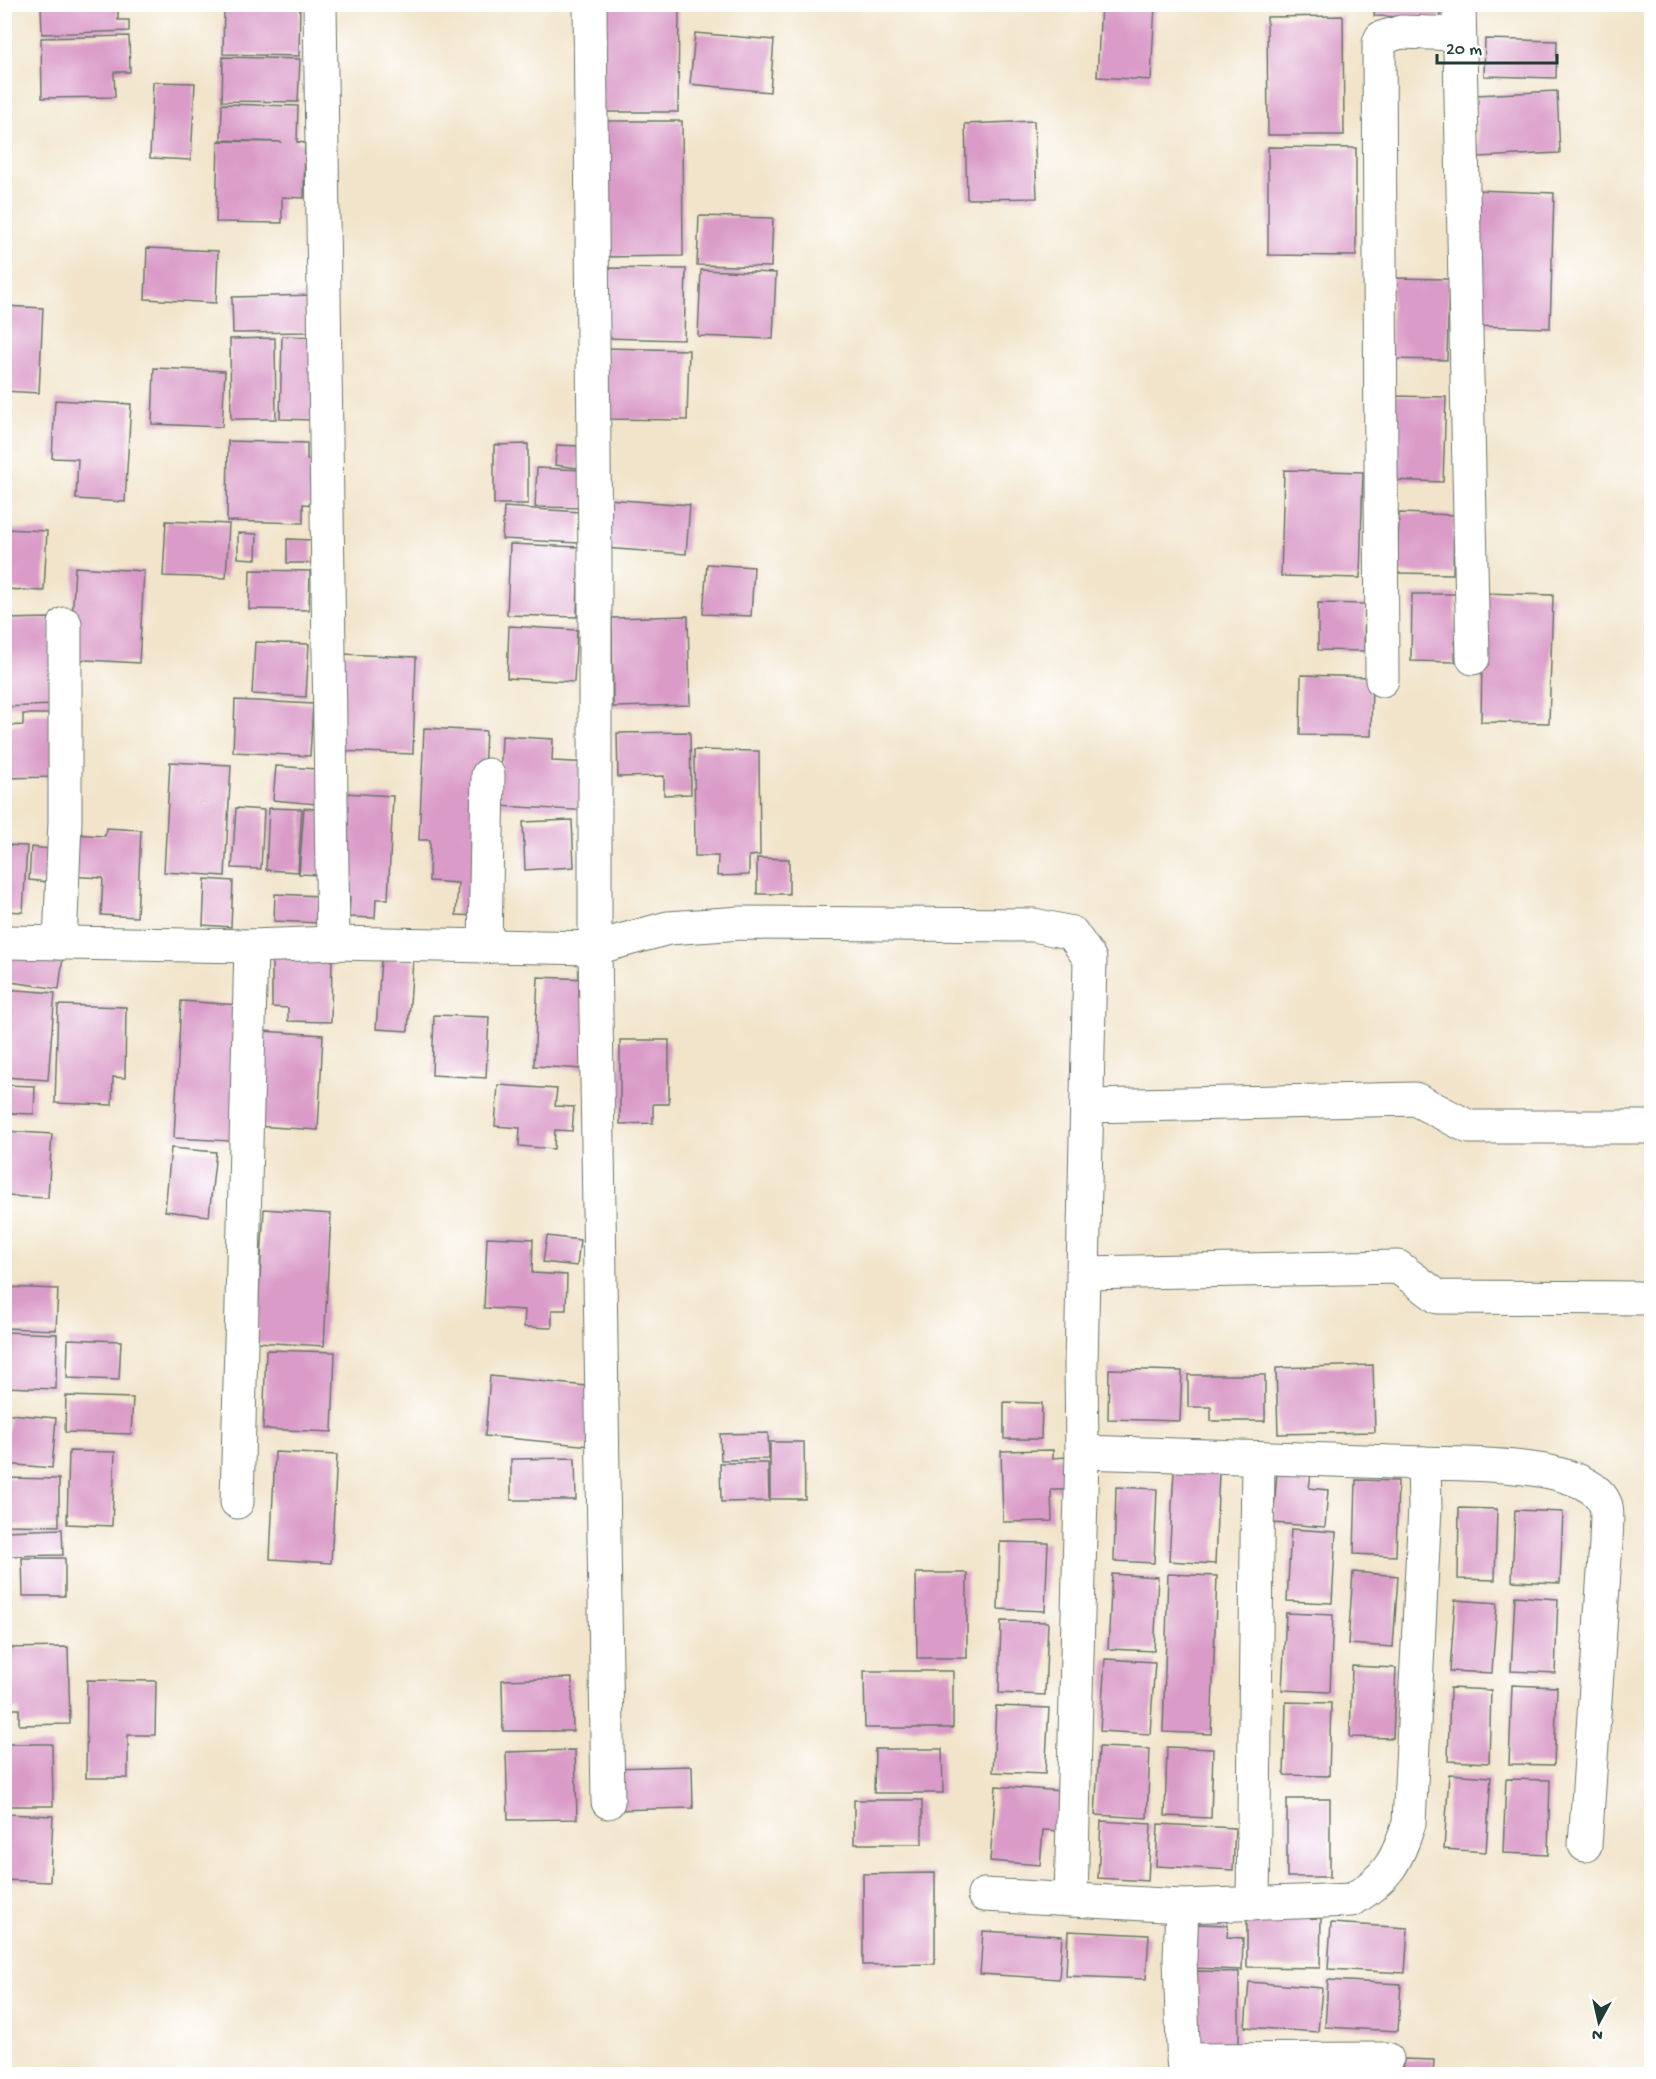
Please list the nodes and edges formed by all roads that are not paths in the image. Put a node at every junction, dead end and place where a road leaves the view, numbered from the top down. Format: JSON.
{"nodes":[{"id":1,"x":320,"y":4,"type":"edge"},
{"id":2,"x":590,"y":4,"type":"edge"},
{"id":3,"x":1459,"y":19,"type":"edge"},
{"id":4,"x":65,"y":624,"type":"dead end"},
{"id":5,"x":1473,"y":658,"type":"dead end"},
{"id":6,"x":1382,"y":680,"type":"dead end"},
{"id":7,"x":488,"y":775,"type":"dead end"},
{"id":8,"x":4,"y":942,"type":"edge"},
{"id":9,"x":60,"y":943,"type":"junction"},
{"id":10,"x":333,"y":943,"type":"junction"},
{"id":11,"x":250,"y":946,"type":"junction"},
{"id":12,"x":485,"y":947,"type":"junction"},
{"id":13,"x":595,"y":948,"type":"junction"},
{"id":14,"x":1087,"y":1106,"type":"junction"},
{"id":15,"x":1652,"y":1126,"type":"edge"},
{"id":16,"x":1083,"y":1273,"type":"junction"},
{"id":17,"x":1652,"y":1298,"type":"edge"},
{"id":18,"x":1082,"y":1452,"type":"junction"},
{"id":19,"x":1258,"y":1458,"type":"junction"},
{"id":20,"x":1425,"y":1463,"type":"junction"},
{"id":21,"x":237,"y":1502,"type":"dead end"},
{"id":22,"x":608,"y":1802,"type":"dead end"},
{"id":23,"x":1585,"y":1845,"type":"dead end"},
{"id":24,"x":984,"y":1895,"type":"dead end"},
{"id":25,"x":1071,"y":1900,"type":"junction"},
{"id":26,"x":1253,"y":1904,"type":"junction"},
{"id":27,"x":1182,"y":1906,"type":"junction"},
{"id":28,"x":1387,"y":2059,"type":"dead end"},
{"id":29,"x":1184,"y":2067,"type":"edge"}],
"edges":[{"from":1,"to":10,"type":"street"},
{"from":2,"to":13,"type":"street"},
{"from":3,"to":5,"type":"street"},
{"from":3,"to":6,"type":"street"},
{"from":4,"to":9,"type":"street"},
{"from":7,"to":12,"type":"street"},
{"from":8,"to":9,"type":"street"},
{"from":9,"to":11,"type":"street"},
{"from":10,"to":11,"type":"street"},
{"from":10,"to":12,"type":"street"},
{"from":11,"to":21,"type":"street"},
{"from":12,"to":13,"type":"street"},
{"from":13,"to":14,"type":"street"},
{"from":13,"to":22,"type":"street"},
{"from":14,"to":15,"type":"street"},
{"from":14,"to":16,"type":"street"},
{"from":16,"to":17,"type":"street"},
{"from":16,"to":18,"type":"street"},
{"from":18,"to":19,"type":"street"},
{"from":18,"to":25,"type":"street"},
{"from":19,"to":20,"type":"street"},
{"from":19,"to":26,"type":"street"},
{"from":20,"to":23,"type":"street"},
{"from":20,"to":26,"type":"street"},
{"from":24,"to":25,"type":"street"},
{"from":25,"to":27,"type":"street"},
{"from":26,"to":27,"type":"street"},
{"from":27,"to":29,"type":"street"},
{"from":28,"to":29,"type":"street"}]}
